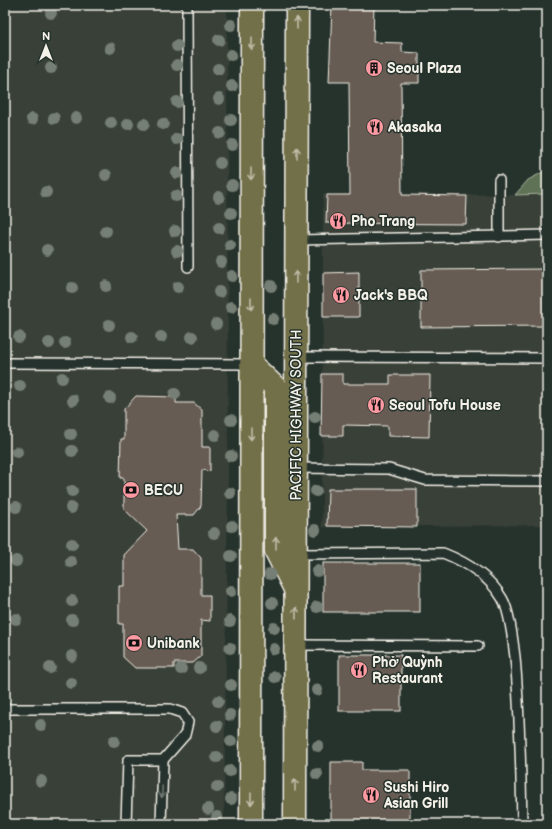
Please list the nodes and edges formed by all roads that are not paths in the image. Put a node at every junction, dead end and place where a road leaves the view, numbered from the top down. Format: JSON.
{"nodes":[{"id":1,"x":187,"y":5,"type":"edge"},
{"id":2,"x":252,"y":5,"type":"edge"},
{"id":3,"x":297,"y":5,"type":"edge"},
{"id":4,"x":499,"y":180,"type":"dead end"},
{"id":5,"x":547,"y":235,"type":"edge"},
{"id":6,"x":499,"y":237,"type":"junction"},
{"id":7,"x":296,"y":240,"type":"junction"},
{"id":8,"x":188,"y":267,"type":"dead end"},
{"id":9,"x":296,"y":356,"type":"junction"},
{"id":10,"x":547,"y":358,"type":"edge"},
{"id":11,"x":5,"y":363,"type":"edge"},
{"id":12,"x":250,"y":364,"type":"junction"},
{"id":13,"x":296,"y":468,"type":"junction"},
{"id":14,"x":547,"y":481,"type":"edge"},
{"id":15,"x":296,"y":554,"type":"junction"},
{"id":16,"x":296,"y":592,"type":"junction"},
{"id":17,"x":296,"y":645,"type":"junction"},
{"id":18,"x":478,"y":646,"type":"dead end"},
{"id":19,"x":5,"y":709,"type":"edge"},
{"id":20,"x":163,"y":760,"type":"junction"},
{"id":21,"x":126,"y":824,"type":"edge"},
{"id":22,"x":161,"y":824,"type":"edge"},
{"id":23,"x":251,"y":824,"type":"edge"},
{"id":24,"x":295,"y":824,"type":"edge"},
{"id":25,"x":522,"y":824,"type":"edge"}],
"edges":[{"from":1,"to":8,"type":"lane"},
{"from":2,"to":12,"type":"main road","one_way":true},
{"from":7,"to":3,"type":"main road","name":"PACIFIC HIGHWAY SOUTH","one_way":true},
{"from":4,"to":6,"type":"lane"},
{"from":5,"to":6,"type":"lane"},
{"from":6,"to":7,"type":"lane"},
{"from":9,"to":7,"type":"main road","name":"PACIFIC HIGHWAY SOUTH","one_way":true},
{"from":9,"to":10,"type":"lane"},
{"from":9,"to":13,"type":"main road","name":"PACIFIC HIGHWAY SOUTH"},
{"from":11,"to":12,"type":"lane"},
{"from":16,"to":12,"type":"main road","one_way":true},
{"from":12,"to":23,"type":"main road","one_way":true},
{"from":13,"to":14,"type":"lane"},
{"from":13,"to":15,"type":"main road","name":"PACIFIC HIGHWAY SOUTH"},
{"from":15,"to":16,"type":"main road","name":"PACIFIC HIGHWAY SOUTH"},
{"from":15,"to":25,"type":"lane"},
{"from":17,"to":16,"type":"main road","name":"PACIFIC HIGHWAY SOUTH","one_way":true},
{"from":17,"to":18,"type":"lane"},
{"from":24,"to":17,"type":"main road","name":"PACIFIC HIGHWAY SOUTH","one_way":true},
{"from":19,"to":20,"type":"lane"},
{"from":20,"to":21,"type":"lane"},
{"from":20,"to":22,"type":"lane","one_way":true}]}
